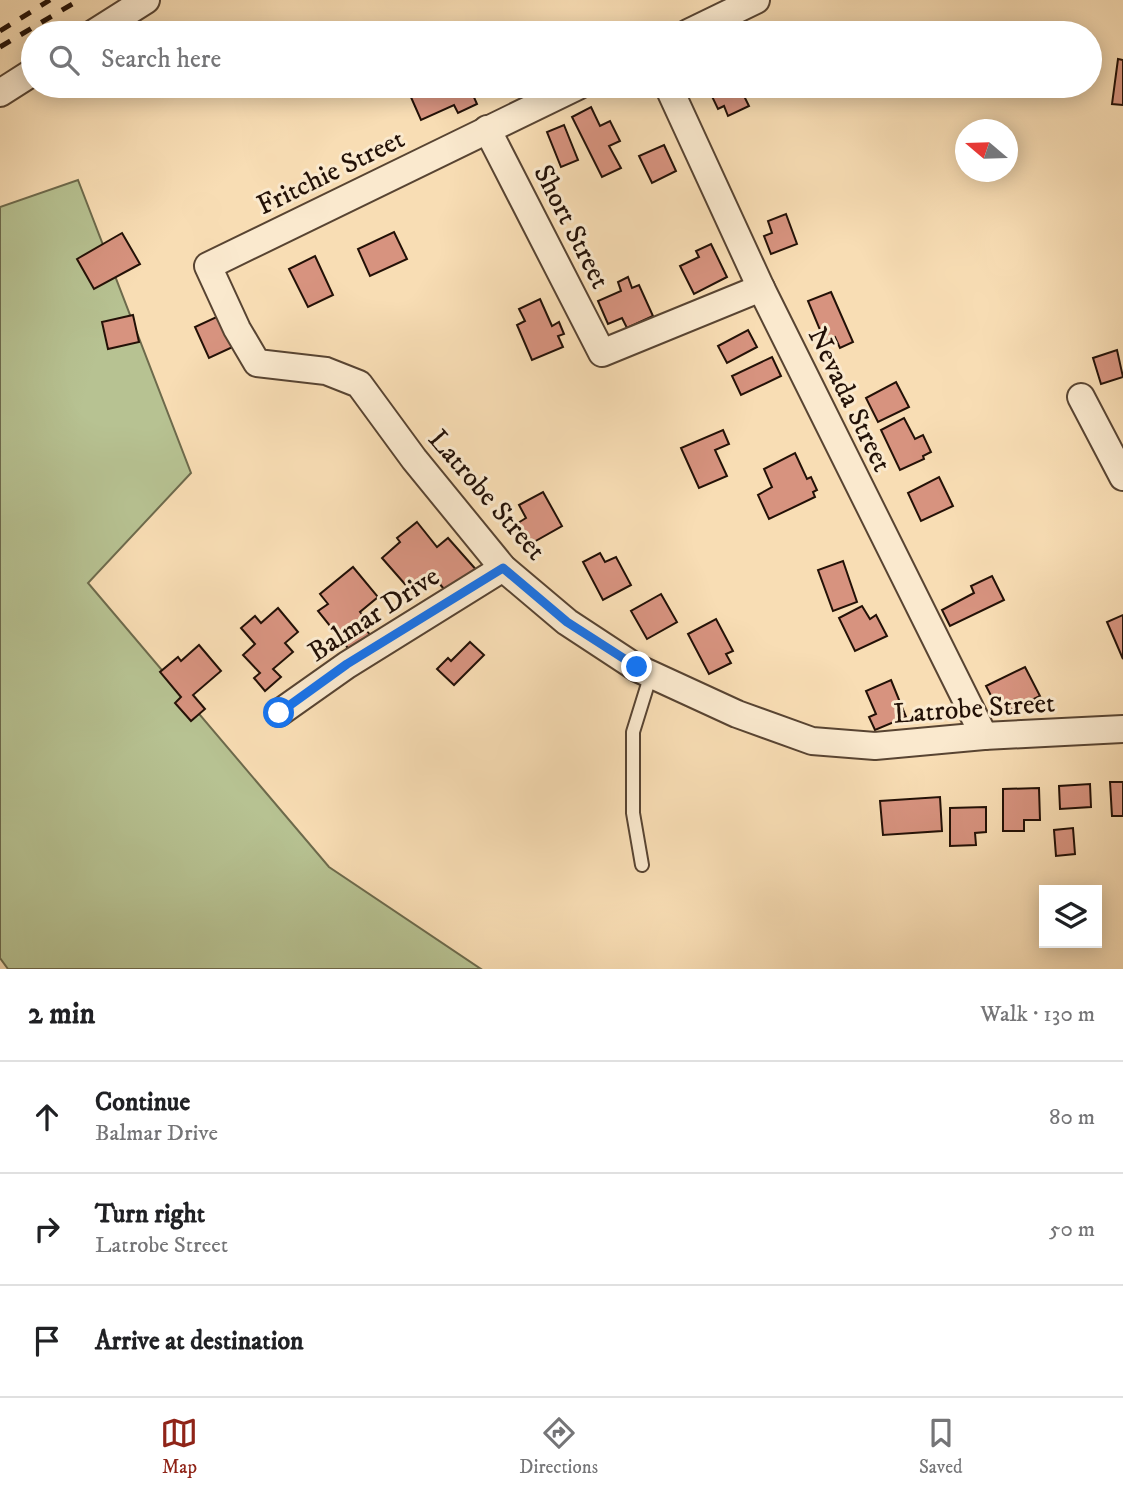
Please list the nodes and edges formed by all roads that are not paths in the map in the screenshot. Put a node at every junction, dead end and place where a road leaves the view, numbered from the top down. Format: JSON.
{"nodes":[{"id":1,"x":146,"y":0,"type":"edge"},
{"id":2,"x":756,"y":0,"type":"edge"},
{"id":3,"x":113,"y":21,"type":"edge"},
{"id":4,"x":713,"y":21,"type":"edge"},
{"id":5,"x":21,"y":80,"type":"edge"},
{"id":6,"x":0,"y":93,"type":"edge"},
{"id":7,"x":553,"y":98,"type":"edge"},
{"id":8,"x":674,"y":98,"type":"edge"},
{"id":9,"x":487,"y":129,"type":"junction"},
{"id":10,"x":761,"y":288,"type":"junction"},
{"id":11,"x":257,"y":363,"type":"joint"},
{"id":12,"x":1081,"y":397,"type":"dead end"},
{"id":13,"x":1123,"y":477,"type":"edge"},
{"id":14,"x":503,"y":568,"type":"junction"},
{"id":15,"x":651,"y":674,"type":"junction"},
{"id":16,"x":279,"y":713,"type":"dead end"},
{"id":17,"x":1123,"y":729,"type":"edge"},
{"id":18,"x":984,"y":736,"type":"junction"},
{"id":19,"x":642,"y":865,"type":"dead end"}],
"edges":[{"from":1,"to":3,"type":"street"},
{"from":2,"to":4,"type":"street"},
{"from":5,"to":6,"type":"street"},
{"from":7,"to":9,"type":"street","name":"Fritchie Street"},
{"from":8,"to":10,"type":"street","name":"Nevada Street"},
{"from":9,"to":10,"type":"street","name":"Short Street"},
{"from":9,"to":11,"type":"street","name":"Fritchie Street"},
{"from":10,"to":18,"type":"street","name":"Nevada Street"},
{"from":11,"to":14,"type":"street","name":"Latrobe Street"},
{"from":12,"to":13,"type":"street"},
{"from":14,"to":15,"type":"street","name":"Latrobe Street"},
{"from":14,"to":16,"type":"street","name":"Balmar Drive"},
{"from":15,"to":18,"type":"street","name":"Latrobe Street"},
{"from":15,"to":19,"type":"lane"},
{"from":17,"to":18,"type":"street","name":"Latrobe Street"}]}
